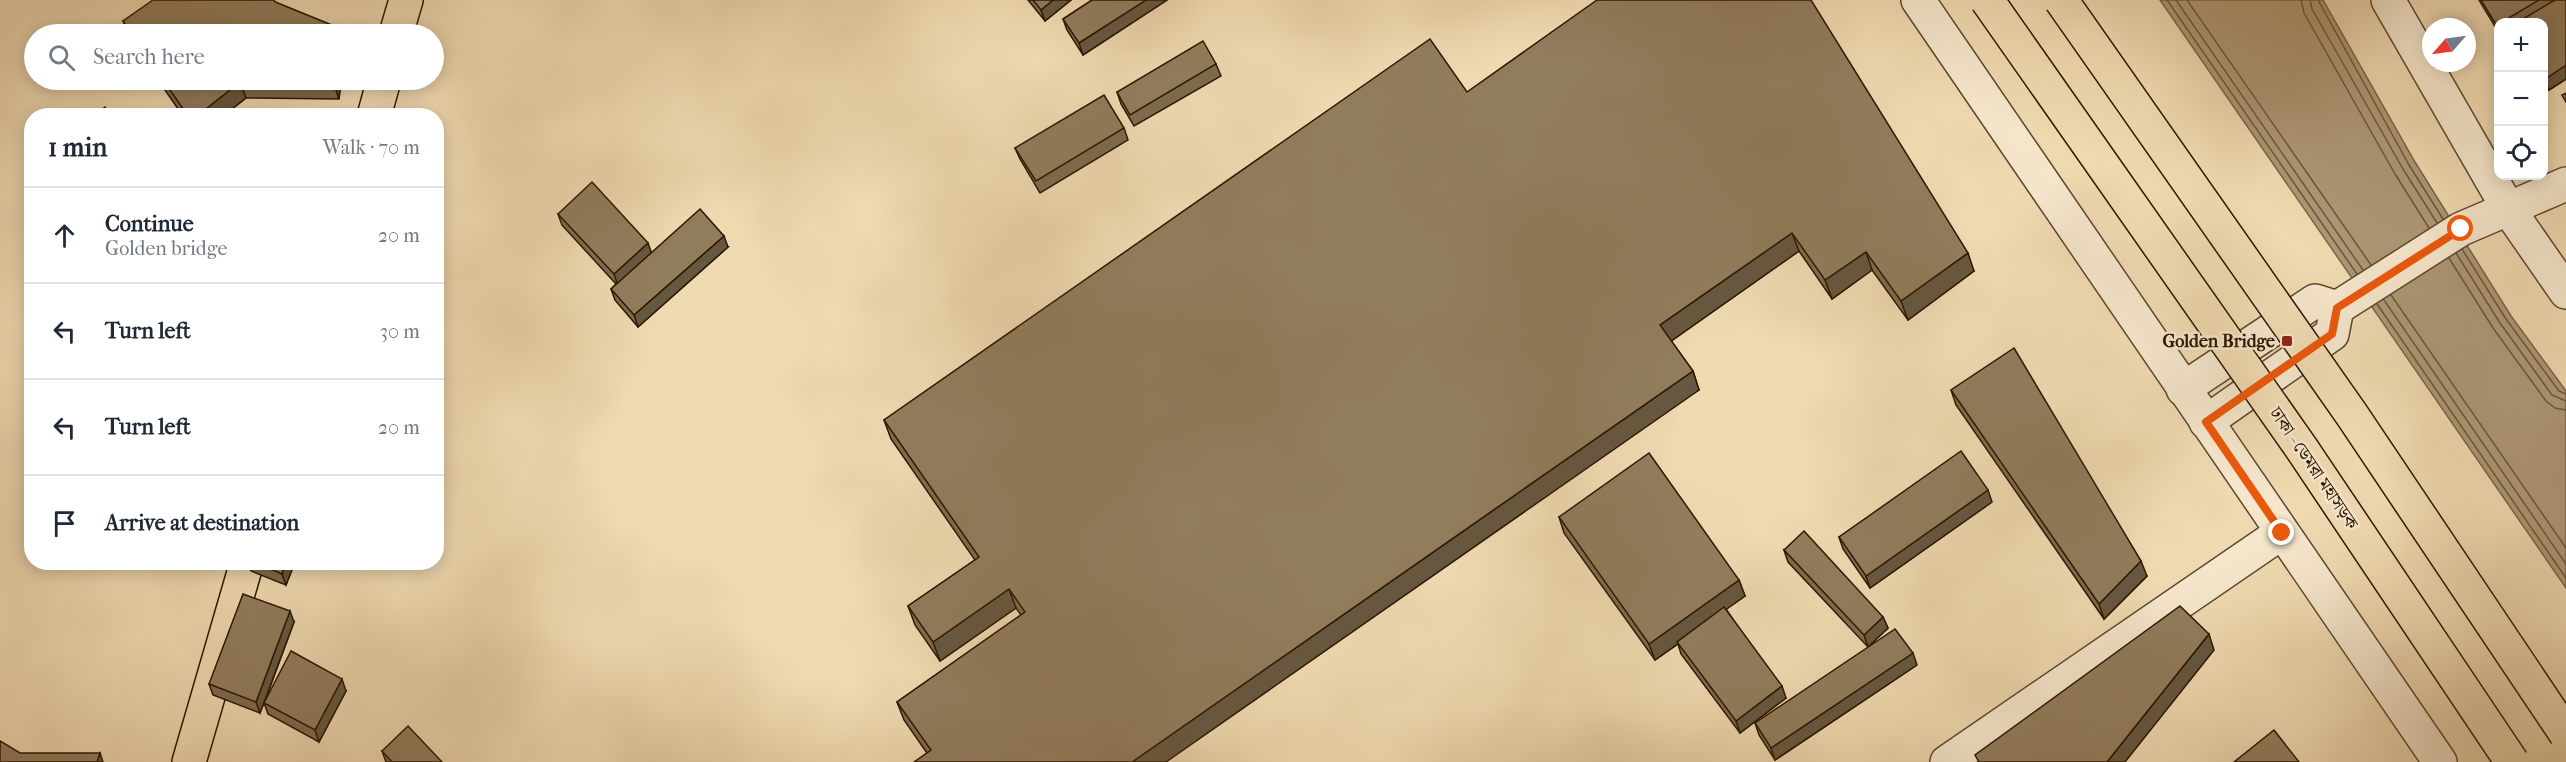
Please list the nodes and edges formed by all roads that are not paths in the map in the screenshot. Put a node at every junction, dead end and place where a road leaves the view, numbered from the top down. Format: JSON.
{"nodes":[{"id":1,"x":406,"y":0,"type":"edge"},
{"id":2,"x":1918,"y":0,"type":"edge"},
{"id":3,"x":1987,"y":0,"type":"edge"},
{"id":4,"x":2061,"y":0,"type":"edge"},
{"id":5,"x":2388,"y":0,"type":"edge"},
{"id":6,"x":399,"y":24,"type":"edge"},
{"id":7,"x":381,"y":90,"type":"edge"},
{"id":8,"x":376,"y":108,"type":"edge"},
{"id":9,"x":2566,"y":184,"type":"edge"},
{"id":10,"x":2509,"y":210,"type":"junction"},
{"id":11,"x":2566,"y":292,"type":"edge"},
{"id":12,"x":2346,"y":301,"type":"junction"},
{"id":13,"x":2183,"y":389,"type":"junction"},
{"id":14,"x":2206,"y":422,"type":"junction"},
{"id":15,"x":2282,"y":533,"type":"junction"},
{"id":16,"x":245,"y":570,"type":"edge"},
{"id":17,"x":2566,"y":734,"type":"edge"},
{"id":18,"x":189,"y":762,"type":"edge"},
{"id":19,"x":1947,"y":762,"type":"edge"},
{"id":20,"x":2440,"y":762,"type":"edge"},
{"id":21,"x":2512,"y":762,"type":"edge"}],
"edges":[{"from":1,"to":6,"type":"main road"},
{"from":2,"to":13,"type":"street"},
{"from":3,"to":21,"type":"main road","name":"ঢাকা - ডেমরা মহাসড়ক","bridge":true},
{"from":4,"to":17,"type":"main road","bridge":true},
{"from":5,"to":10,"type":"street"},
{"from":7,"to":8,"type":"main road"},
{"from":9,"to":10,"type":"street"},
{"from":10,"to":11,"type":"street"},
{"from":10,"to":12,"type":"street"},
{"from":12,"to":13,"type":"street"},
{"from":12,"to":14,"type":"street"},
{"from":13,"to":14,"type":"street"},
{"from":14,"to":15,"type":"street"},
{"from":15,"to":19,"type":"street"},
{"from":15,"to":20,"type":"street"},
{"from":16,"to":18,"type":"main road"}]}
